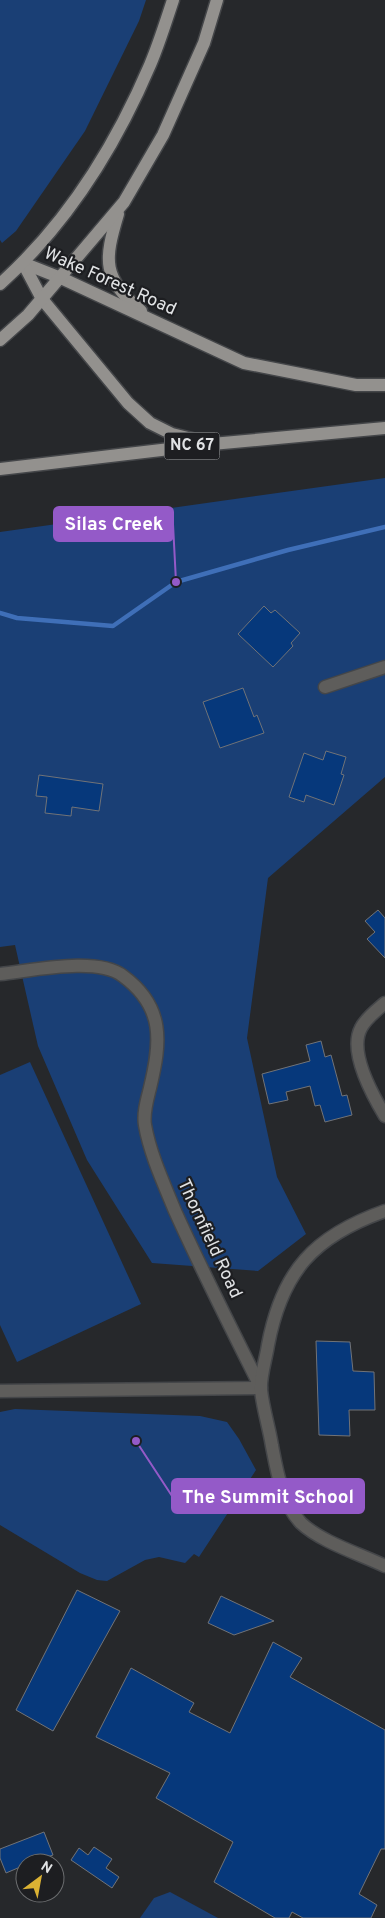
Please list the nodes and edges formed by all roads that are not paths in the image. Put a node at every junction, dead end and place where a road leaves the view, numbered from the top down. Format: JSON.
{"nodes":[{"id":1,"x":173,"y":0,"type":"edge"},
{"id":2,"x":217,"y":0,"type":"edge"},
{"id":3,"x":120,"y":208,"type":"junction"},
{"id":4,"x":23,"y":263,"type":"junction"},
{"id":5,"x":61,"y":278,"type":"junction"},
{"id":6,"x":0,"y":284,"type":"edge"},
{"id":7,"x":42,"y":299,"type":"junction"},
{"id":8,"x":150,"y":319,"type":"junction"},
{"id":9,"x":0,"y":340,"type":"edge"},
{"id":10,"x":385,"y":385,"type":"edge"},
{"id":11,"x":385,"y":428,"type":"edge"},
{"id":12,"x":212,"y":444,"type":"junction"},
{"id":13,"x":0,"y":469,"type":"edge"},
{"id":14,"x":385,"y":667,"type":"edge"},
{"id":15,"x":325,"y":687,"type":"dead end"},
{"id":16,"x":0,"y":974,"type":"edge"},
{"id":17,"x":385,"y":1003,"type":"edge"},
{"id":18,"x":385,"y":1116,"type":"edge"},
{"id":19,"x":385,"y":1211,"type":"edge"},
{"id":20,"x":261,"y":1388,"type":"junction"},
{"id":21,"x":0,"y":1391,"type":"edge"},
{"id":22,"x":385,"y":1566,"type":"edge"}],
"edges":[{"from":1,"to":4,"type":"main road"},
{"from":2,"to":3,"type":"main road"},
{"from":3,"to":5,"type":"main road"},
{"from":3,"to":8,"type":"main road"},
{"from":4,"to":5,"type":"main road","name":"Wake Forest Road"},
{"from":4,"to":6,"type":"main road"},
{"from":4,"to":7,"type":"main road","name":"Wake Forest Road"},
{"from":5,"to":7,"type":"main road"},
{"from":5,"to":8,"type":"main road","name":"Wake Forest Road"},
{"from":7,"to":9,"type":"main road"},
{"from":7,"to":12,"type":"main road","name":"Wake Forest Road"},
{"from":8,"to":10,"type":"main road","name":"Wake Forest Road"},
{"from":11,"to":12,"type":"main road","name":"Wake Forest Road","number":"NC 67"},
{"from":12,"to":13,"type":"main road","name":"Wake Forest Road","number":"NC 67"},
{"from":14,"to":15,"type":"street"},
{"from":16,"to":20,"type":"street","name":"Thornfield Road"},
{"from":17,"to":18,"type":"street"},
{"from":19,"to":20,"type":"street"},
{"from":20,"to":21,"type":"street"},
{"from":20,"to":22,"type":"street"}]}
